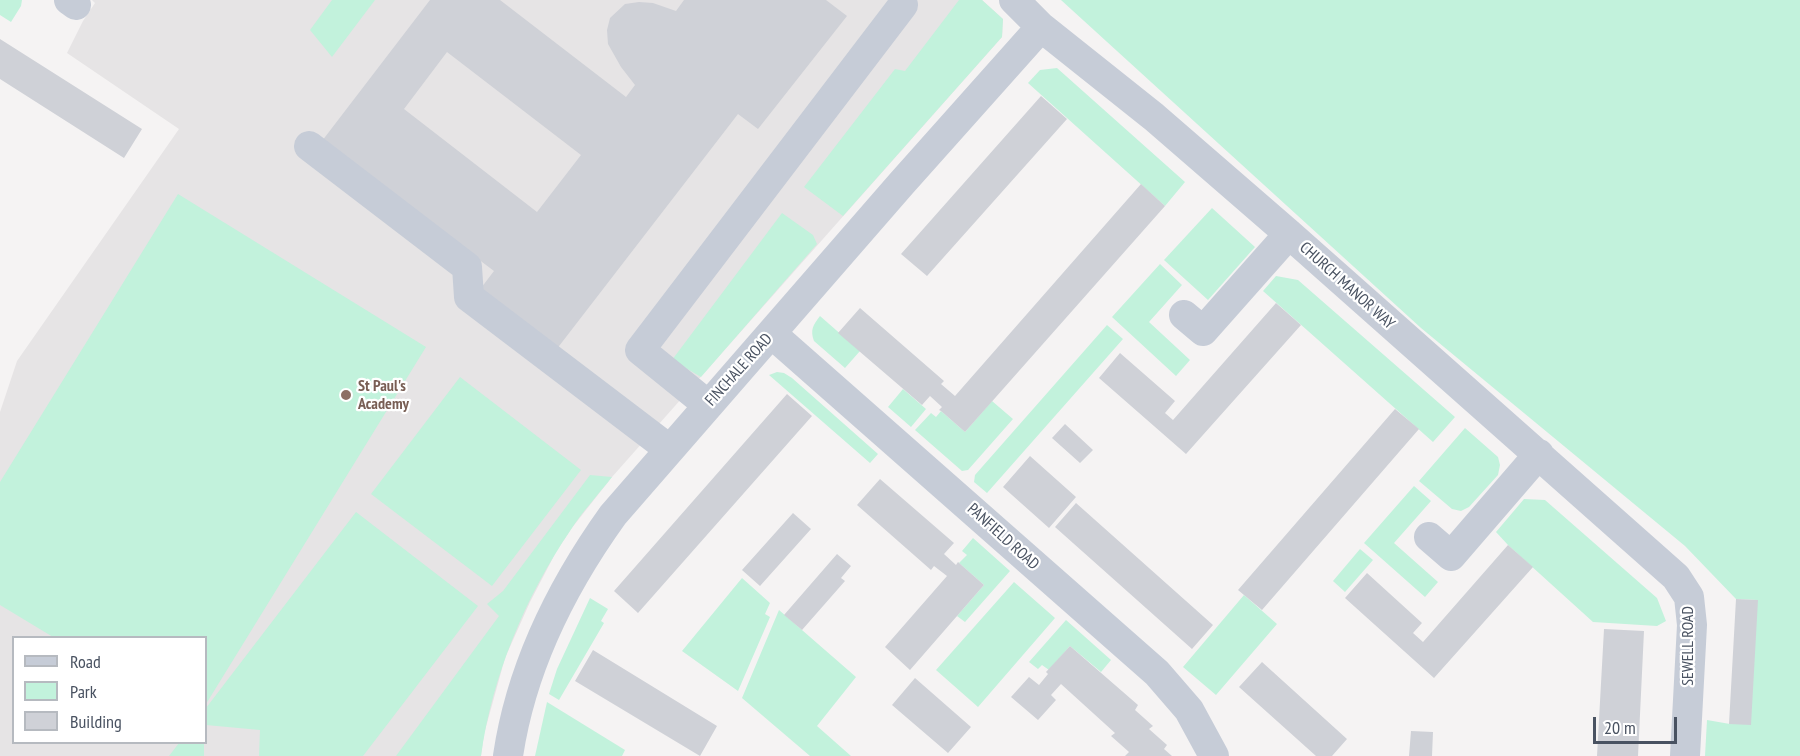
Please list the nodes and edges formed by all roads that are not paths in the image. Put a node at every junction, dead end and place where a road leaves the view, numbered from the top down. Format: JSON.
{"nodes":[{"id":1,"x":1014,"y":0,"type":"edge"},
{"id":2,"x":902,"y":2,"type":"edge"},
{"id":3,"x":1041,"y":27,"type":"junction"},
{"id":4,"x":309,"y":146,"type":"dead end"},
{"id":5,"x":1289,"y":234,"type":"junction"},
{"id":6,"x":1184,"y":315,"type":"dead end"},
{"id":7,"x":772,"y":334,"type":"junction"},
{"id":8,"x":708,"y":405,"type":"junction"},
{"id":9,"x":669,"y":449,"type":"junction"},
{"id":10,"x":1539,"y":454,"type":"junction"},
{"id":11,"x":1429,"y":537,"type":"dead end"},
{"id":12,"x":1676,"y":577,"type":"joint"},
{"id":13,"x":508,"y":756,"type":"edge"},
{"id":14,"x":1214,"y":756,"type":"edge"},
{"id":15,"x":1685,"y":756,"type":"edge"}],
"edges":[{"from":1,"to":3,"type":"street","name":"CHURCH MANOR WAY"},
{"from":2,"to":8,"type":"street"},
{"from":3,"to":5,"type":"street","name":"CHURCH MANOR WAY"},
{"from":3,"to":7,"type":"street","name":"FINCHALE ROAD"},
{"from":4,"to":9,"type":"street"},
{"from":5,"to":6,"type":"street"},
{"from":5,"to":10,"type":"street","name":"CHURCH MANOR WAY"},
{"from":7,"to":8,"type":"street","name":"FINCHALE ROAD"},
{"from":7,"to":14,"type":"street","name":"PANFIELD ROAD"},
{"from":8,"to":9,"type":"street","name":"FINCHALE ROAD"},
{"from":9,"to":13,"type":"street","name":"FINCHALE ROAD"},
{"from":10,"to":11,"type":"street"},
{"from":10,"to":12,"type":"street","name":"CHURCH MANOR WAY"},
{"from":12,"to":15,"type":"street","name":"SEWELL ROAD"}]}
